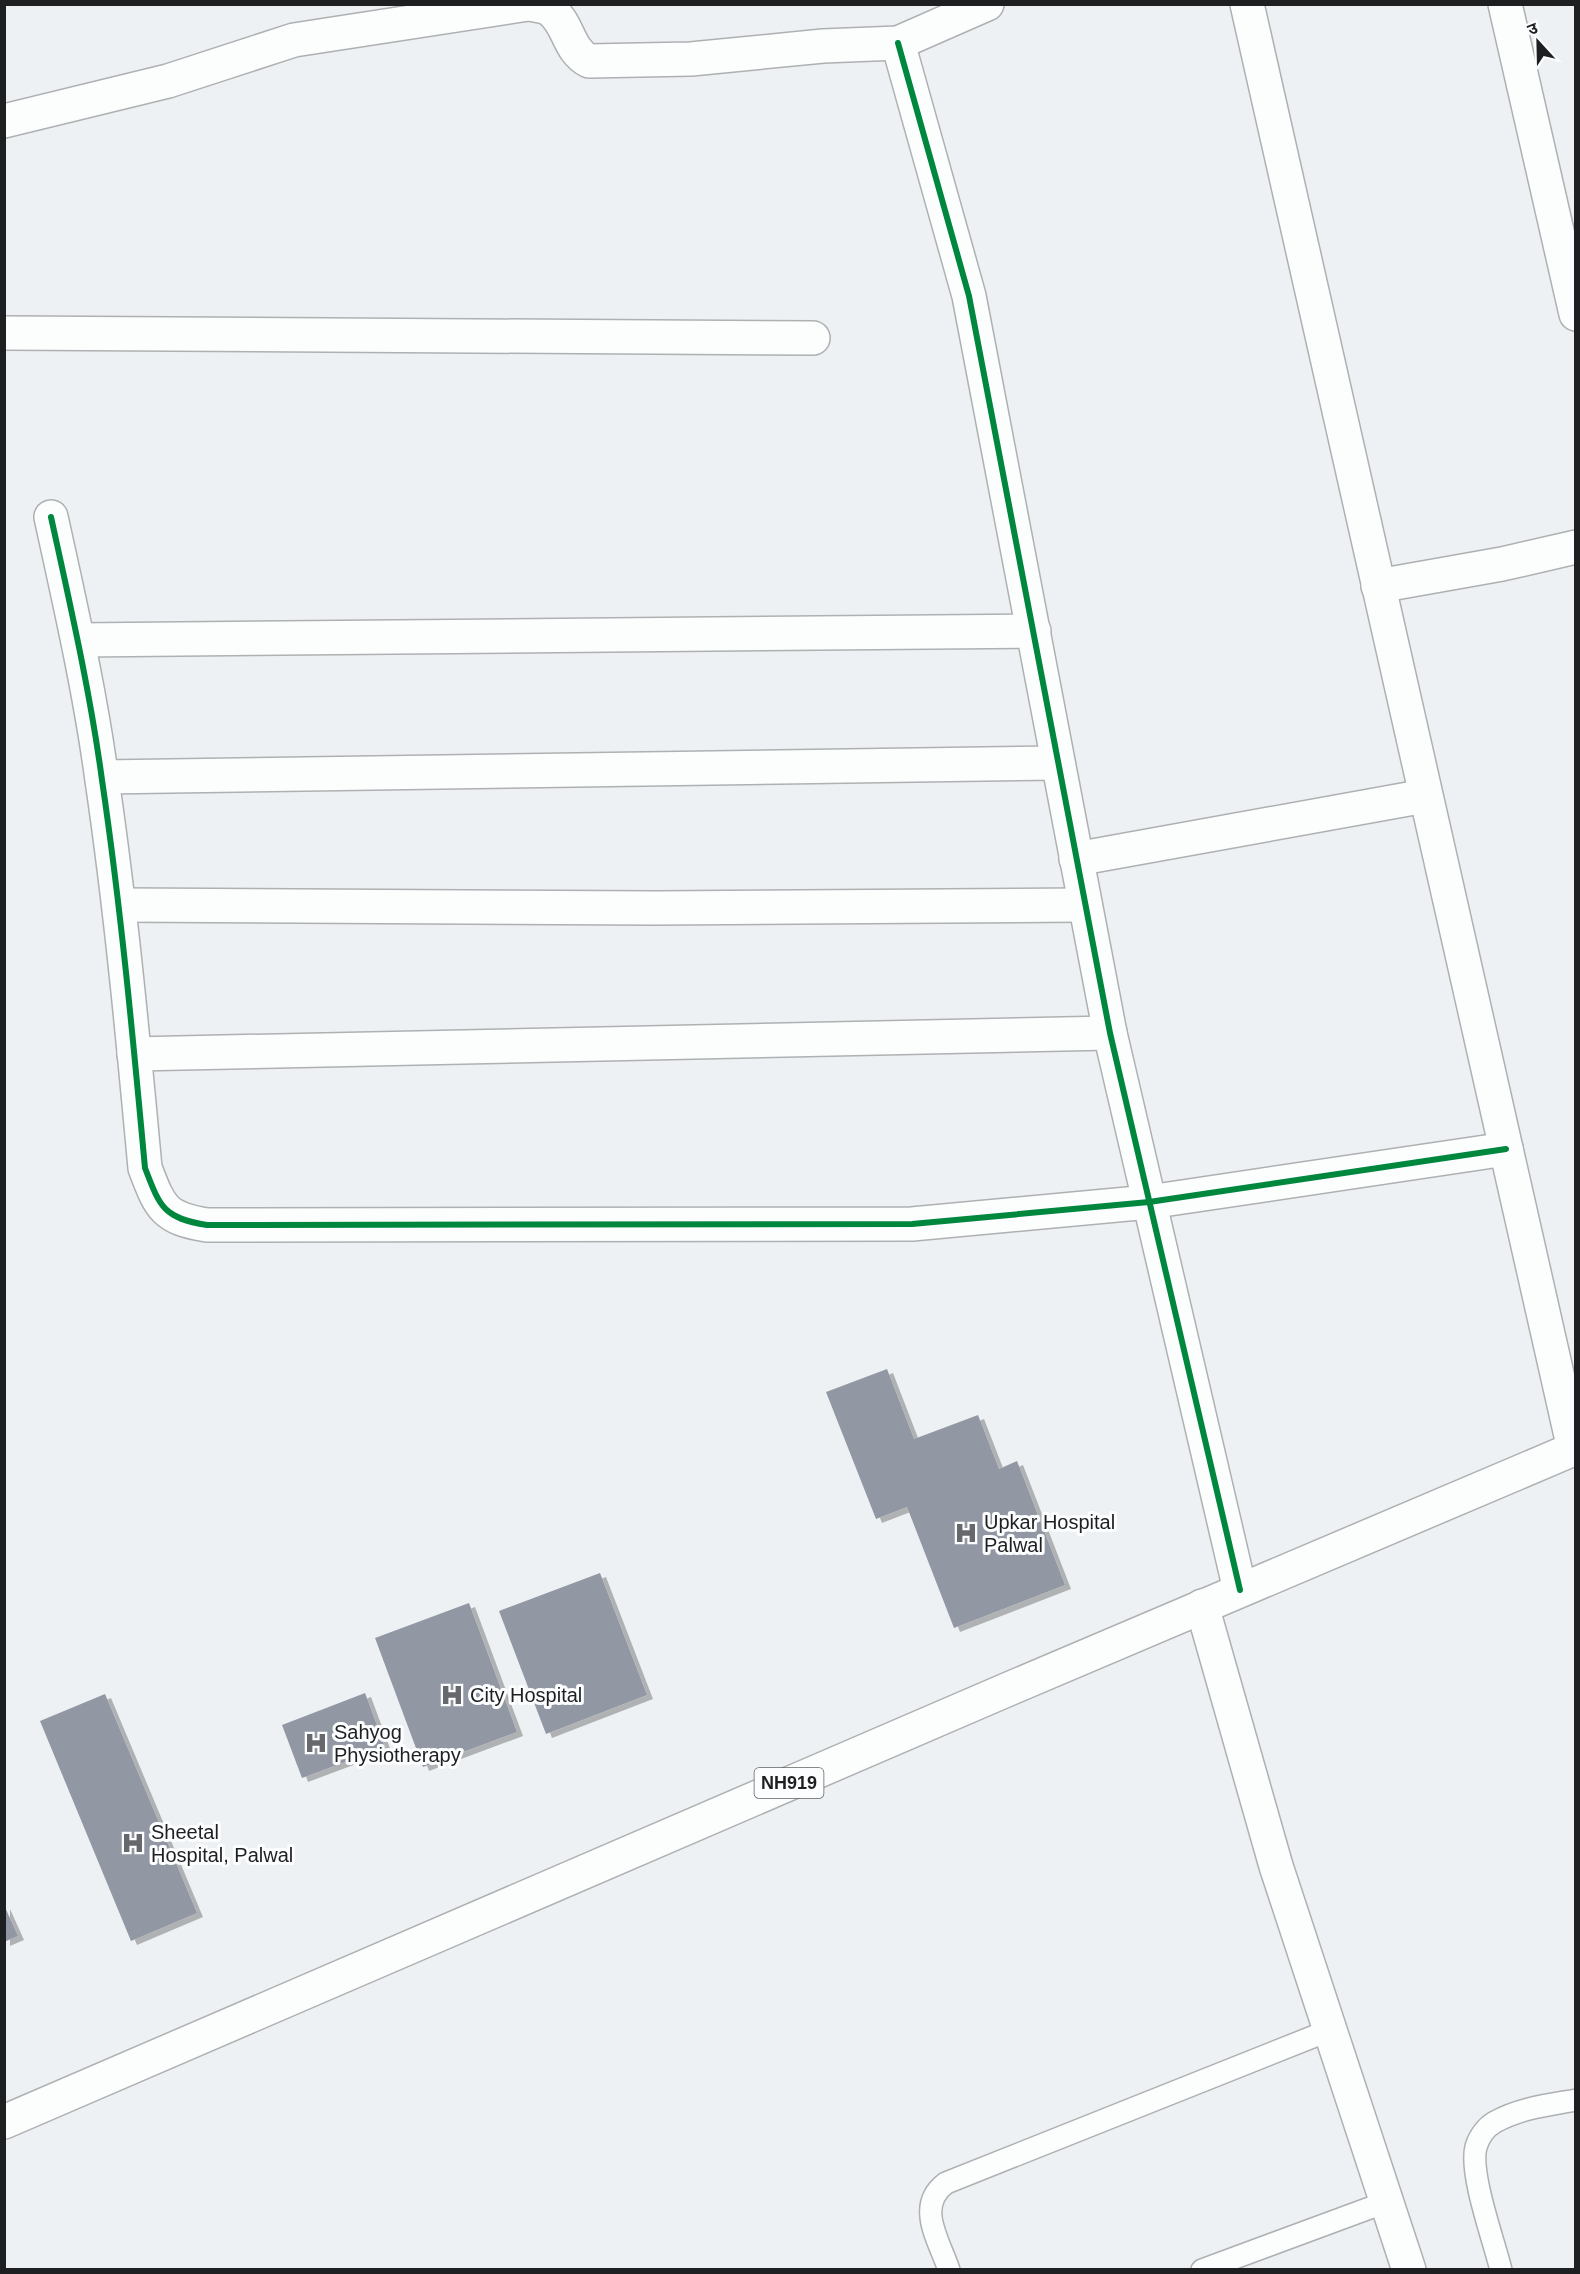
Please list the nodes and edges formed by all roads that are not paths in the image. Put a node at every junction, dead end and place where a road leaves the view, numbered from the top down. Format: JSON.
{"nodes":[{"id":1,"x":529,"y":4,"type":"edge"},
{"id":2,"x":987,"y":4,"type":"edge"},
{"id":3,"x":1247,"y":4,"type":"edge"},
{"id":4,"x":1505,"y":4,"type":"edge"},
{"id":5,"x":898,"y":43,"type":"junction"},
{"id":6,"x":4,"y":121,"type":"edge"},
{"id":7,"x":1575,"y":314,"type":"edge"},
{"id":8,"x":4,"y":333,"type":"edge"},
{"id":9,"x":813,"y":338,"type":"dead end"},
{"id":10,"x":51,"y":517,"type":"dead end"},
{"id":11,"x":1575,"y":546,"type":"edge"},
{"id":12,"x":1378,"y":586,"type":"junction"},
{"id":13,"x":1034,"y":631,"type":"junction"},
{"id":14,"x":78,"y":640,"type":"junction"},
{"id":15,"x":1059,"y":763,"type":"junction"},
{"id":16,"x":102,"y":777,"type":"junction"},
{"id":17,"x":1425,"y":796,"type":"junction"},
{"id":18,"x":1076,"y":859,"type":"junction"},
{"id":19,"x":120,"y":905,"type":"junction"},
{"id":20,"x":1085,"y":905,"type":"junction"},
{"id":21,"x":1110,"y":1033,"type":"junction"},
{"id":22,"x":134,"y":1054,"type":"junction"},
{"id":23,"x":1506,"y":1149,"type":"junction"},
{"id":24,"x":1149,"y":1202,"type":"junction"},
{"id":25,"x":1575,"y":1448,"type":"edge"},
{"id":26,"x":1240,"y":1590,"type":"junction"},
{"id":27,"x":1202,"y":1606,"type":"junction"},
{"id":28,"x":1330,"y":2030,"type":"junction"},
{"id":29,"x":1575,"y":2100,"type":"edge"},
{"id":30,"x":4,"y":2122,"type":"edge"},
{"id":31,"x":1386,"y":2202,"type":"junction"},
{"id":32,"x":949,"y":2270,"type":"edge"},
{"id":33,"x":1202,"y":2270,"type":"edge"},
{"id":34,"x":1408,"y":2270,"type":"edge"},
{"id":35,"x":1501,"y":2270,"type":"edge"}],
"edges":[{"from":1,"to":5,"type":"main road"},
{"from":1,"to":6,"type":"main road"},
{"from":2,"to":5,"type":"main road"},
{"from":3,"to":12,"type":"main road"},
{"from":4,"to":7,"type":"main road"},
{"from":5,"to":13,"type":"main road"},
{"from":8,"to":9,"type":"main road"},
{"from":10,"to":14,"type":"main road"},
{"from":11,"to":12,"type":"main road"},
{"from":12,"to":17,"type":"main road"},
{"from":13,"to":14,"type":"main road"},
{"from":13,"to":15,"type":"main road"},
{"from":14,"to":16,"type":"main road"},
{"from":15,"to":16,"type":"main road"},
{"from":15,"to":18,"type":"main road"},
{"from":16,"to":19,"type":"main road"},
{"from":17,"to":18,"type":"main road"},
{"from":17,"to":23,"type":"main road"},
{"from":18,"to":20,"type":"main road"},
{"from":19,"to":20,"type":"main road"},
{"from":19,"to":22,"type":"main road"},
{"from":20,"to":21,"type":"main road"},
{"from":21,"to":22,"type":"main road"},
{"from":21,"to":24,"type":"main road"},
{"from":22,"to":24,"type":"main road"},
{"from":23,"to":24,"type":"main road"},
{"from":23,"to":25,"type":"main road"},
{"from":24,"to":26,"type":"main road"},
{"from":25,"to":26,"type":"main road","number":"NH919"},
{"from":26,"to":27,"type":"main road","number":"NH919"},
{"from":27,"to":28,"type":"main road"},
{"from":27,"to":30,"type":"main road","number":"NH919"},
{"from":28,"to":31,"type":"main road"},
{"from":28,"to":32,"type":"lane"},
{"from":29,"to":35,"type":"lane"},
{"from":31,"to":33,"type":"lane"},
{"from":31,"to":34,"type":"main road"}]}
